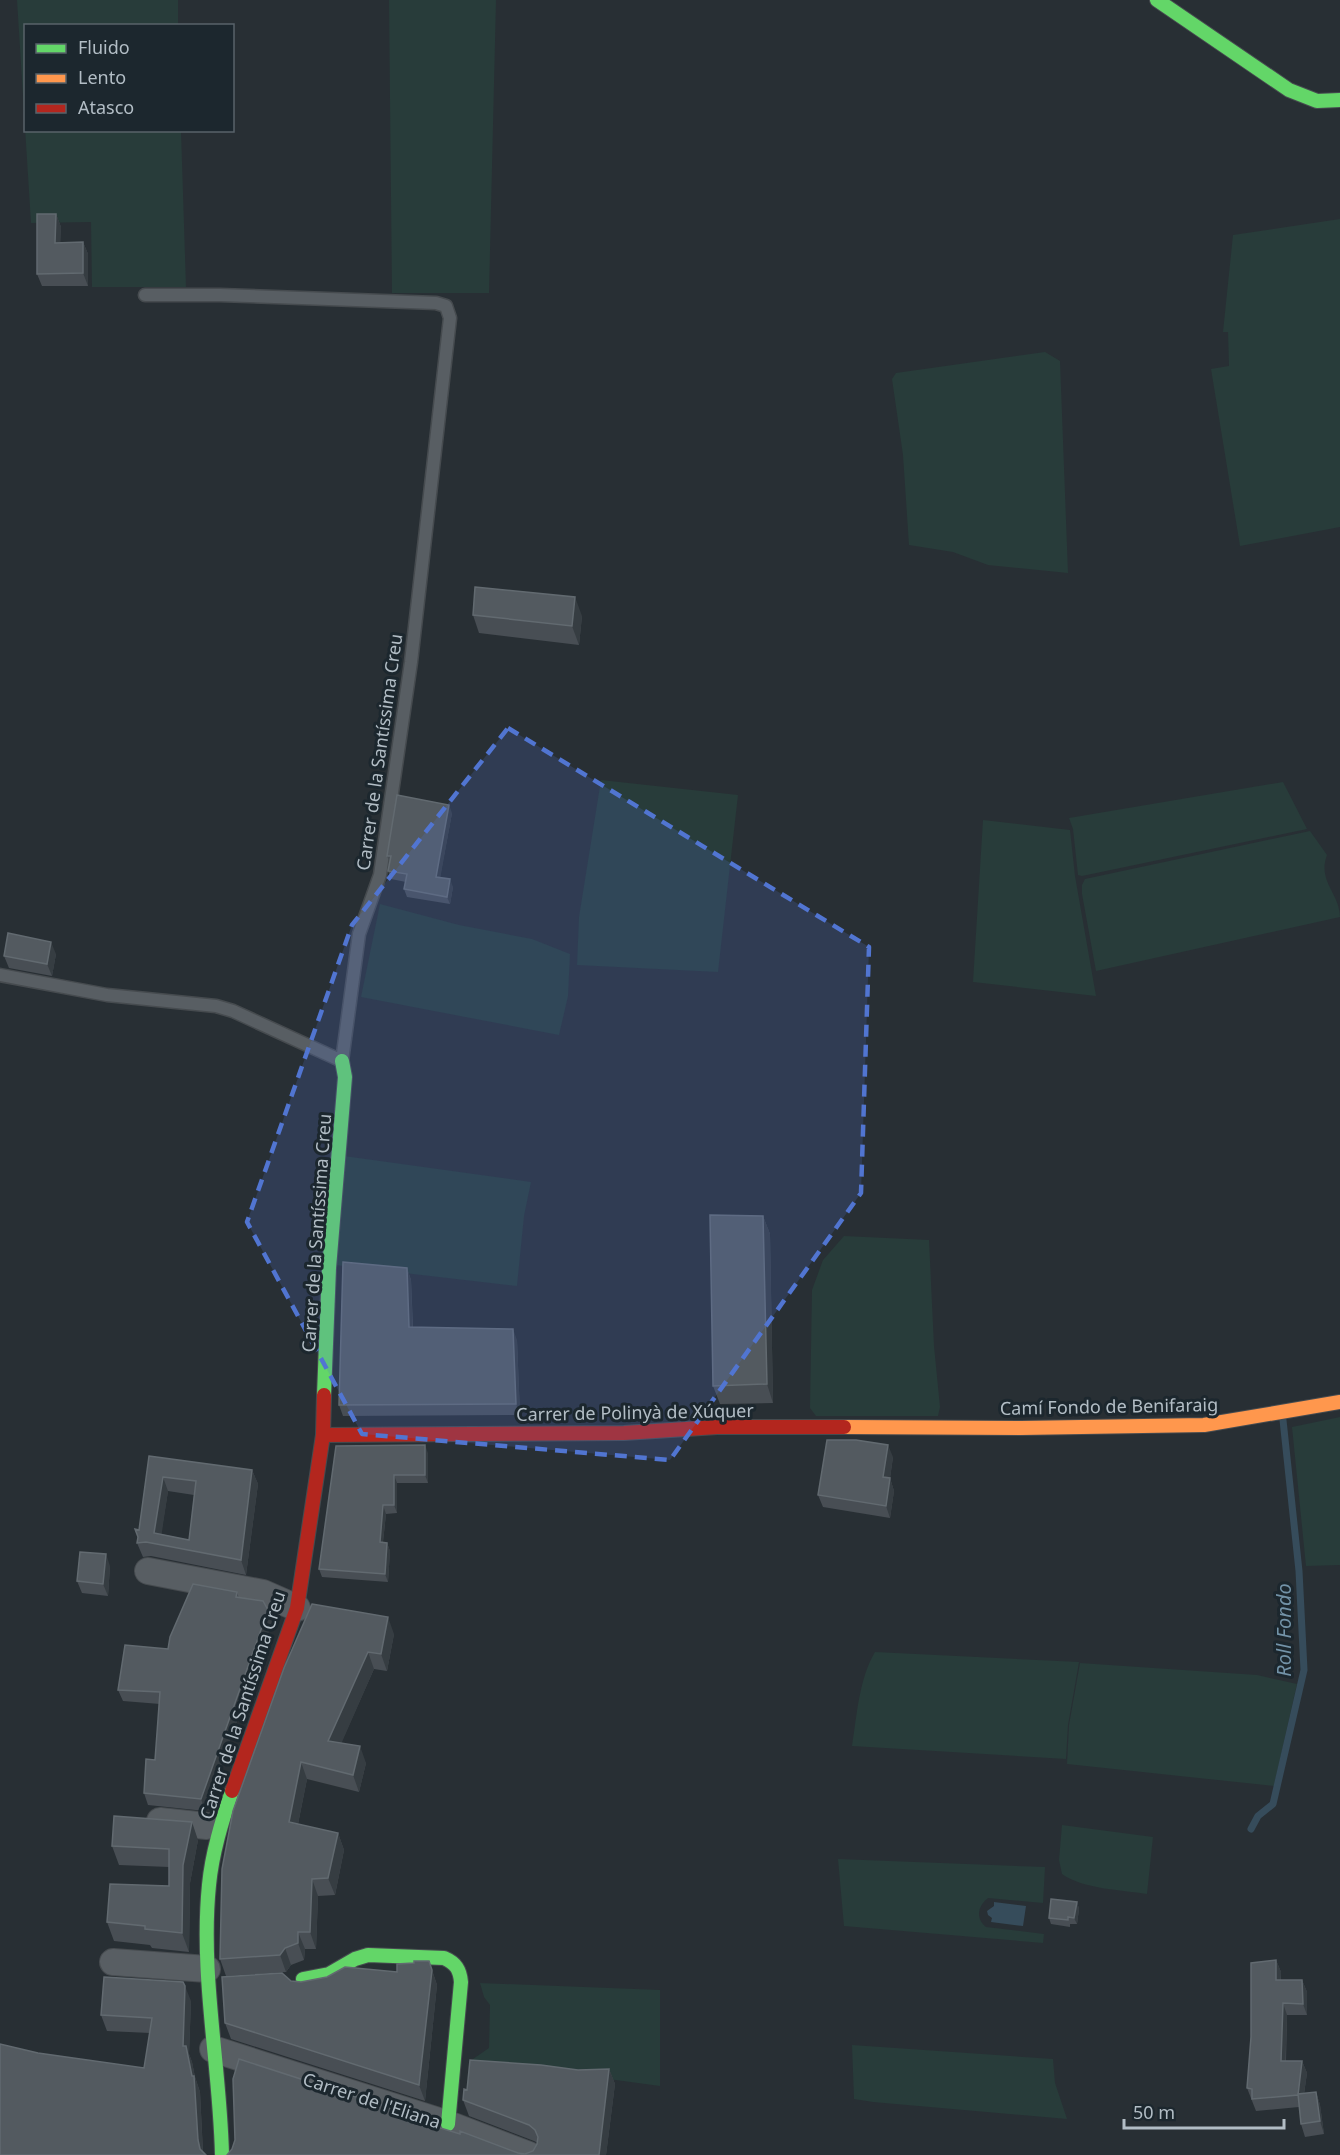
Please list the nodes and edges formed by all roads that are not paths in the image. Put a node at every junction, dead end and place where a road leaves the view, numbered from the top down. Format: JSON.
{"nodes":[{"id":1,"x":1157,"y":0,"type":"edge"},
{"id":2,"x":1340,"y":100,"type":"edge"},
{"id":3,"x":145,"y":295,"type":"dead end"},
{"id":4,"x":0,"y":975,"type":"edge"},
{"id":5,"x":342,"y":1061,"type":"junction"},
{"id":6,"x":1340,"y":1402,"type":"edge"},
{"id":7,"x":948,"y":1426,"type":"joint"},
{"id":8,"x":323,"y":1435,"type":"junction"},
{"id":9,"x":148,"y":1571,"type":"dead end"},
{"id":10,"x":297,"y":1608,"type":"junction"},
{"id":11,"x":137,"y":1819,"type":"edge"},
{"id":12,"x":207,"y":1826,"type":"dead end"},
{"id":13,"x":113,"y":1962,"type":"dead end"},
{"id":14,"x":297,"y":1979,"type":"edge"},
{"id":15,"x":211,"y":1980,"type":"junction"},
{"id":16,"x":213,"y":2049,"type":"junction"},
{"id":17,"x":448,"y":2124,"type":"junction"},
{"id":18,"x":222,"y":2155,"type":"edge"},
{"id":19,"x":529,"y":2155,"type":"edge"}],
"edges":[{"from":1,"to":2,"type":"street"},
{"from":3,"to":5,"type":"lane","name":"Carrer de la Santíssima Creu"},
{"from":4,"to":5,"type":"lane"},
{"from":5,"to":8,"type":"street","name":"Carrer de la Santíssima Creu"},
{"from":6,"to":7,"type":"street","name":"Camí Fondo de Benifaraig"},
{"from":7,"to":8,"type":"street","name":"Carrer de Polinyà de Xúquer"},
{"from":8,"to":10,"type":"street","name":"Carrer de la Santíssima Creu"},
{"from":9,"to":10,"type":"street"},
{"from":10,"to":15,"type":"street","name":"Carrer de la Santíssima Creu"},
{"from":11,"to":12,"type":"street"},
{"from":13,"to":15,"type":"street"},
{"from":14,"to":17,"type":"street"},
{"from":15,"to":16,"type":"street","name":"Carrer de la Santíssima Creu"},
{"from":16,"to":17,"type":"street","name":"Carrer de l'Eliana"},
{"from":16,"to":18,"type":"street","name":"Carrer de la Santíssima Creu"},
{"from":17,"to":19,"type":"street","name":"Carrer de l'Eliana"}]}
